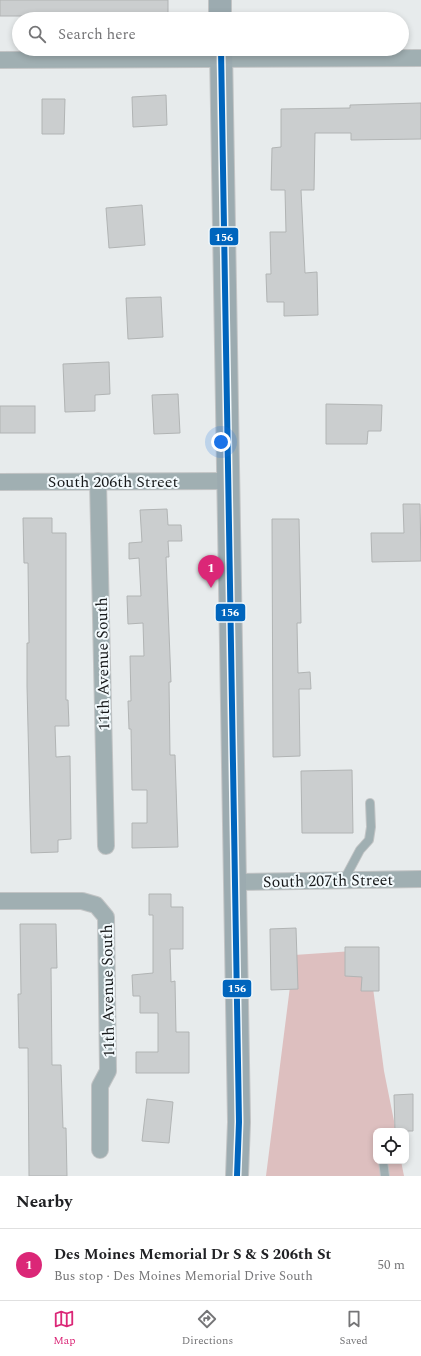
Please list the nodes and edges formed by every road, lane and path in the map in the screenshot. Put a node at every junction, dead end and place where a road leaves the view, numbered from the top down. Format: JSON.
{"nodes":[{"id":1,"x":220,"y":0,"type":"edge"},
{"id":2,"x":220,"y":12,"type":"edge"},
{"id":3,"x":147,"y":56,"type":"edge"},
{"id":4,"x":221,"y":56,"type":"edge"},
{"id":5,"x":321,"y":56,"type":"edge"},
{"id":6,"x":421,"y":58,"type":"edge"},
{"id":7,"x":0,"y":60,"type":"edge"},
{"id":8,"x":98,"y":481,"type":"junction"},
{"id":9,"x":227,"y":481,"type":"junction"},
{"id":10,"x":0,"y":482,"type":"edge"},
{"id":11,"x":370,"y":803,"type":"dead end"},
{"id":12,"x":106,"y":846,"type":"dead end"},
{"id":13,"x":421,"y":879,"type":"edge"},
{"id":14,"x":344,"y":880,"type":"junction"},
{"id":15,"x":235,"y":882,"type":"junction"},
{"id":16,"x":0,"y":901,"type":"edge"},
{"id":17,"x":100,"y":1150,"type":"dead end"},
{"id":18,"x":383,"y":1164,"type":"edge"},
{"id":19,"x":237,"y":1176,"type":"edge"},
{"id":20,"x":385,"y":1176,"type":"edge"}],
"edges":[{"from":1,"to":2,"type":"main road"},
{"from":3,"to":7,"type":"street"},
{"from":4,"to":9,"type":"main road"},
{"from":5,"to":6,"type":"street"},
{"from":8,"to":9,"type":"street","name":"South 206th Street"},
{"from":8,"to":10,"type":"street","name":"South 206th Street"},
{"from":8,"to":12,"type":"street","name":"11th Avenue South"},
{"from":9,"to":15,"type":"main road"},
{"from":11,"to":14,"type":"lane"},
{"from":13,"to":14,"type":"street","name":"South 207th Street"},
{"from":14,"to":15,"type":"street","name":"South 207th Street"},
{"from":15,"to":19,"type":"main road"},
{"from":16,"to":17,"type":"street","name":"11th Avenue South"},
{"from":18,"to":20,"type":"lane"}]}
